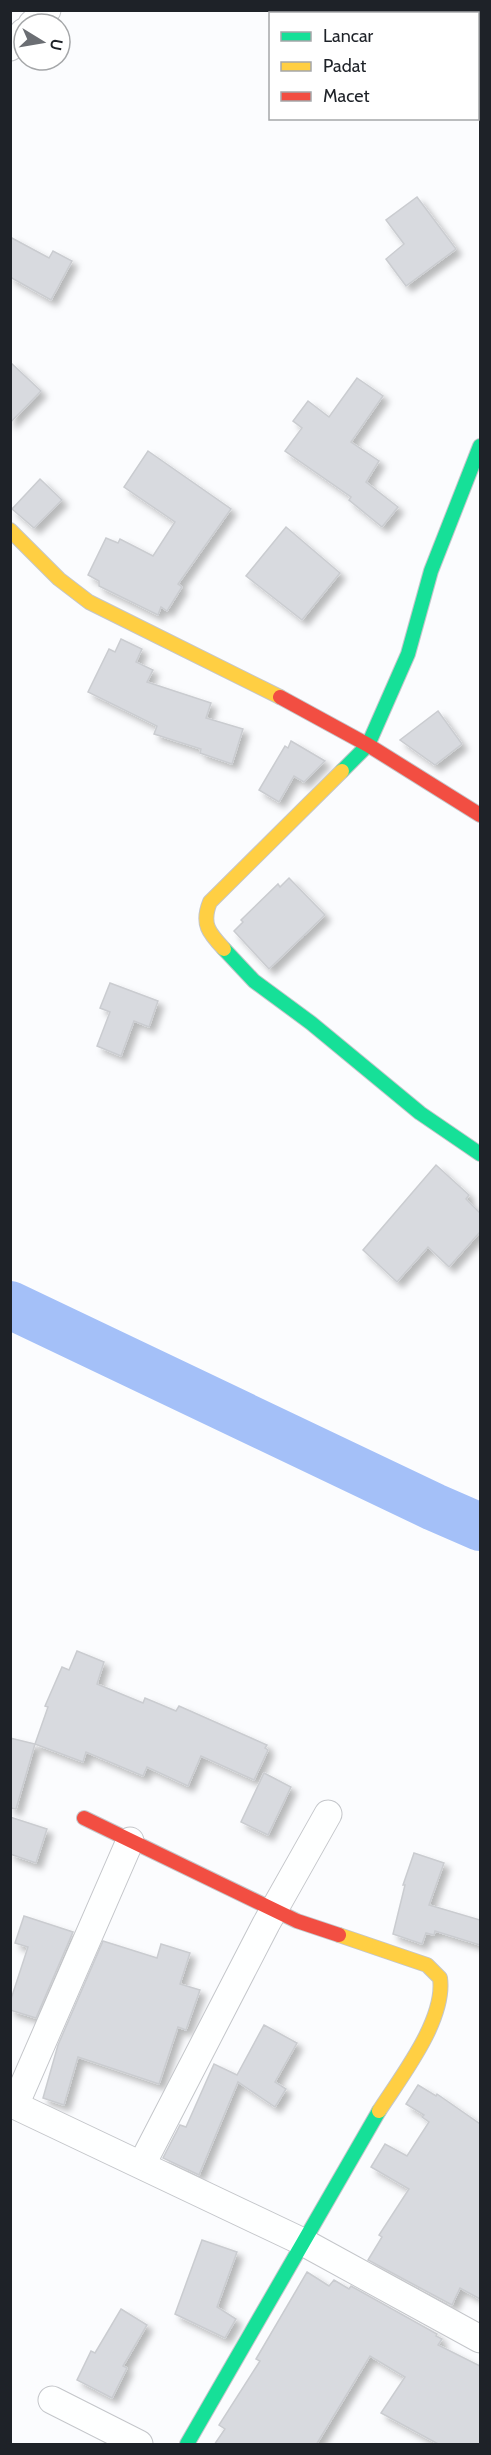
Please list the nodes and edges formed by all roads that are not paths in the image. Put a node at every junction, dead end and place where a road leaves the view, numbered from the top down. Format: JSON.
{"nodes":[{"id":1,"x":480,"y":446,"type":"edge"},
{"id":2,"x":10,"y":530,"type":"edge"},
{"id":3,"x":368,"y":745,"type":"junction"},
{"id":4,"x":480,"y":815,"type":"edge"},
{"id":5,"x":480,"y":1154,"type":"edge"},
{"id":6,"x":328,"y":1814,"type":"dead end"},
{"id":7,"x":84,"y":1818,"type":"dead end"},
{"id":8,"x":130,"y":1841,"type":"junction"},
{"id":9,"x":275,"y":1911,"type":"junction"},
{"id":10,"x":13,"y":2104,"type":"edge"},
{"id":11,"x":142,"y":2164,"type":"junction"},
{"id":12,"x":303,"y":2242,"type":"junction"},
{"id":13,"x":480,"y":2339,"type":"edge"},
{"id":14,"x":52,"y":2400,"type":"dead end"},
{"id":15,"x":139,"y":2445,"type":"edge"},
{"id":16,"x":187,"y":2445,"type":"edge"}],
"edges":[{"from":1,"to":3,"type":"street"},
{"from":2,"to":3,"type":"street"},
{"from":3,"to":4,"type":"street"},
{"from":3,"to":5,"type":"street"},
{"from":6,"to":9,"type":"street"},
{"from":7,"to":8,"type":"street"},
{"from":8,"to":9,"type":"street"},
{"from":8,"to":10,"type":"street"},
{"from":9,"to":11,"type":"street"},
{"from":9,"to":12,"type":"street"},
{"from":10,"to":11,"type":"street"},
{"from":11,"to":12,"type":"street"},
{"from":12,"to":13,"type":"street"},
{"from":12,"to":16,"type":"street"},
{"from":14,"to":15,"type":"street"}]}
